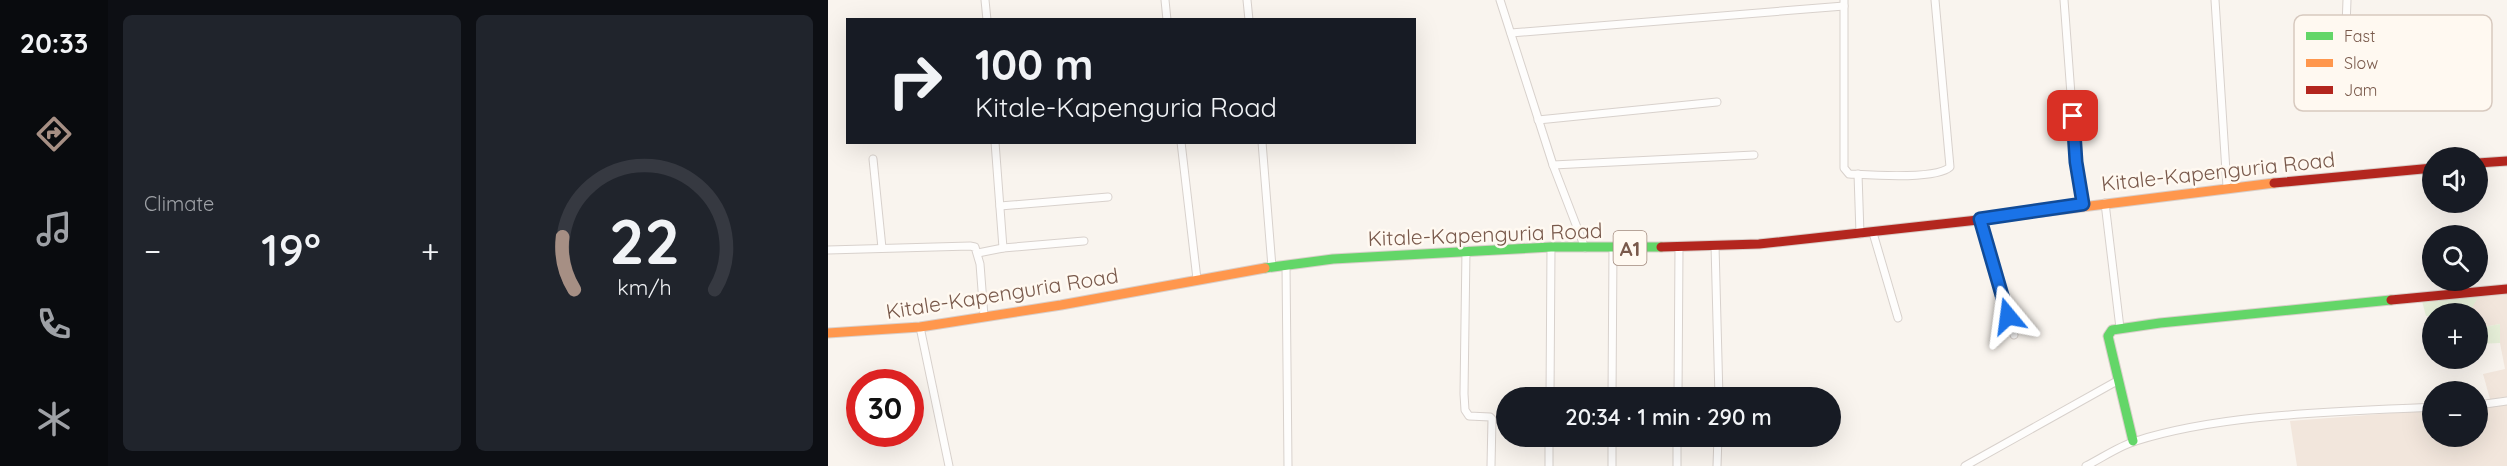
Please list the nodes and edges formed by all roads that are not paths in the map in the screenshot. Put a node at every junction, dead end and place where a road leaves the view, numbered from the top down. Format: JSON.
{"nodes":[{"id":1,"x":985,"y":0,"type":"edge"},
{"id":2,"x":1165,"y":0,"type":"edge"},
{"id":3,"x":1246,"y":0,"type":"edge"},
{"id":4,"x":1500,"y":0,"type":"edge"},
{"id":5,"x":1935,"y":0,"type":"edge"},
{"id":6,"x":2064,"y":0,"type":"edge"},
{"id":7,"x":2215,"y":0,"type":"edge"},
{"id":8,"x":2347,"y":0,"type":"edge"},
{"id":9,"x":1844,"y":3,"type":"edge"},
{"id":10,"x":2346,"y":15,"type":"edge"},
{"id":11,"x":987,"y":18,"type":"edge"},
{"id":12,"x":1167,"y":18,"type":"edge"},
{"id":13,"x":1249,"y":18,"type":"edge"},
{"id":14,"x":1511,"y":33,"type":"junction"},
{"id":15,"x":1717,"y":102,"type":"dead end"},
{"id":16,"x":1538,"y":120,"type":"junction"},
{"id":17,"x":995,"y":144,"type":"edge"},
{"id":18,"x":1181,"y":144,"type":"edge"},
{"id":19,"x":1262,"y":144,"type":"edge"},
{"id":20,"x":1754,"y":155,"type":"dead end"},
{"id":21,"x":873,"y":159,"type":"dead end"},
{"id":22,"x":2507,"y":161,"type":"edge"},
{"id":23,"x":2488,"y":163,"type":"edge"},
{"id":24,"x":1553,"y":165,"type":"junction"},
{"id":25,"x":2422,"y":169,"type":"edge"},
{"id":26,"x":1858,"y":174,"type":"junction"},
{"id":27,"x":2227,"y":186,"type":"junction"},
{"id":28,"x":1108,"y":197,"type":"dead end"},
{"id":29,"x":2105,"y":201,"type":"junction"},
{"id":30,"x":2083,"y":204,"type":"junction"},
{"id":31,"x":1000,"y":206,"type":"junction"},
{"id":32,"x":1980,"y":219,"type":"junction"},
{"id":33,"x":1873,"y":233,"type":"junction"},
{"id":34,"x":1860,"y":234,"type":"junction"},
{"id":35,"x":1084,"y":241,"type":"dead end"},
{"id":36,"x":1715,"y":245,"type":"junction"},
{"id":37,"x":1551,"y":247,"type":"junction"},
{"id":38,"x":1679,"y":247,"type":"junction"},
{"id":39,"x":882,"y":248,"type":"junction"},
{"id":40,"x":1003,"y":248,"type":"junction"},
{"id":41,"x":1585,"y":248,"type":"junction"},
{"id":42,"x":1613,"y":248,"type":"junction"},
{"id":43,"x":828,"y":250,"type":"edge"},
{"id":44,"x":1466,"y":250,"type":"junction"},
{"id":45,"x":978,"y":253,"type":"junction"},
{"id":46,"x":1286,"y":265,"type":"junction"},
{"id":47,"x":1272,"y":267,"type":"junction"},
{"id":48,"x":1197,"y":279,"type":"junction"},
{"id":49,"x":2507,"y":289,"type":"edge"},
{"id":50,"x":984,"y":316,"type":"junction"},
{"id":51,"x":1898,"y":318,"type":"dead end"},
{"id":52,"x":920,"y":327,"type":"junction"},
{"id":53,"x":2120,"y":328,"type":"junction"},
{"id":54,"x":828,"y":333,"type":"edge"},
{"id":55,"x":2014,"y":335,"type":"dead end"},
{"id":56,"x":2117,"y":381,"type":"junction"},
{"id":57,"x":1550,"y":387,"type":"edge"},
{"id":58,"x":1612,"y":387,"type":"edge"},
{"id":59,"x":1678,"y":387,"type":"edge"},
{"id":60,"x":1719,"y":387,"type":"edge"},
{"id":61,"x":2507,"y":401,"type":"edge"},
{"id":62,"x":2488,"y":404,"type":"edge"},
{"id":63,"x":2422,"y":408,"type":"edge"},
{"id":64,"x":2133,"y":441,"type":"junction"},
{"id":65,"x":1550,"y":447,"type":"edge"},
{"id":66,"x":1612,"y":447,"type":"edge"},
{"id":67,"x":1677,"y":447,"type":"edge"},
{"id":68,"x":1718,"y":447,"type":"edge"},
{"id":69,"x":949,"y":466,"type":"edge"},
{"id":70,"x":1288,"y":466,"type":"edge"},
{"id":71,"x":1491,"y":466,"type":"edge"},
{"id":72,"x":1549,"y":466,"type":"edge"},
{"id":73,"x":1612,"y":466,"type":"edge"},
{"id":74,"x":1677,"y":466,"type":"edge"},
{"id":75,"x":1717,"y":466,"type":"edge"},
{"id":76,"x":1965,"y":466,"type":"edge"},
{"id":77,"x":2086,"y":466,"type":"edge"}],
"edges":[{"from":1,"to":11,"type":"street"},
{"from":2,"to":12,"type":"street"},
{"from":3,"to":13,"type":"street"},
{"from":4,"to":14,"type":"street"},
{"from":5,"to":26,"type":"street"},
{"from":6,"to":30,"type":"street"},
{"from":7,"to":27,"type":"street"},
{"from":8,"to":10,"type":"street"},
{"from":9,"to":14,"type":"street"},
{"from":9,"to":26,"type":"street"},
{"from":14,"to":16,"type":"street"},
{"from":15,"to":16,"type":"street"},
{"from":16,"to":24,"type":"street"},
{"from":17,"to":31,"type":"street"},
{"from":18,"to":48,"type":"street"},
{"from":19,"to":47,"type":"street"},
{"from":20,"to":24,"type":"street"},
{"from":21,"to":39,"type":"street"},
{"from":22,"to":23,"type":"main road"},
{"from":24,"to":41,"type":"street"},
{"from":25,"to":27,"type":"main road","name":"Kitale-Kapenguria Road","number":"A1"},
{"from":26,"to":34,"type":"street"},
{"from":27,"to":29,"type":"main road","name":"Kitale-Kapenguria Road","number":"A1"},
{"from":28,"to":31,"type":"street"},
{"from":29,"to":30,"type":"main road","name":"Kitale-Kapenguria Road","number":"A1"},
{"from":29,"to":53,"type":"street"},
{"from":30,"to":32,"type":"main road","name":"Kitale-Kapenguria Road","number":"A1"},
{"from":31,"to":40,"type":"street"},
{"from":32,"to":33,"type":"main road","name":"Kitale-Kapenguria Road","number":"A1"},
{"from":32,"to":55,"type":"street"},
{"from":33,"to":34,"type":"main road","name":"Kitale-Kapenguria Road","number":"A1"},
{"from":33,"to":51,"type":"street"},
{"from":34,"to":36,"type":"main road","name":"Kitale-Kapenguria Road","number":"A1"},
{"from":35,"to":40,"type":"street"},
{"from":36,"to":38,"type":"main road","name":"Kitale-Kapenguria Road","number":"A1"},
{"from":36,"to":60,"type":"street"},
{"from":37,"to":41,"type":"main road","name":"Kitale-Kapenguria Road","number":"A1"},
{"from":37,"to":44,"type":"main road","name":"Kitale-Kapenguria Road","number":"A1"},
{"from":37,"to":57,"type":"street"},
{"from":38,"to":42,"type":"main road","name":"Kitale-Kapenguria Road","number":"A1"},
{"from":38,"to":59,"type":"street"},
{"from":39,"to":43,"type":"street"},
{"from":39,"to":45,"type":"street"},
{"from":40,"to":45,"type":"street"},
{"from":41,"to":42,"type":"main road","name":"Kitale-Kapenguria Road","number":"A1"},
{"from":42,"to":58,"type":"street"},
{"from":44,"to":46,"type":"main road","name":"Kitale-Kapenguria Road","number":"A1"},
{"from":44,"to":71,"type":"street"},
{"from":45,"to":50,"type":"street"},
{"from":46,"to":47,"type":"main road","name":"Kitale-Kapenguria Road","number":"A1"},
{"from":46,"to":70,"type":"street"},
{"from":47,"to":48,"type":"main road","name":"Kitale-Kapenguria Road","number":"A1"},
{"from":48,"to":50,"type":"main road","name":"Kitale-Kapenguria Road","number":"A1"},
{"from":49,"to":53,"type":"main road"},
{"from":50,"to":52,"type":"main road","name":"Kitale-Kapenguria Road","number":"A1"},
{"from":52,"to":54,"type":"main road","name":"Kitale-Kapenguria Road","number":"A1"},
{"from":52,"to":69,"type":"street"},
{"from":53,"to":56,"type":"main road"},
{"from":56,"to":64,"type":"main road"},
{"from":56,"to":76,"type":"street"},
{"from":61,"to":62,"type":"street"},
{"from":63,"to":64,"type":"street"},
{"from":64,"to":77,"type":"street"},
{"from":65,"to":72,"type":"street"},
{"from":66,"to":73,"type":"street"},
{"from":67,"to":74,"type":"street"},
{"from":68,"to":75,"type":"street"}]}
